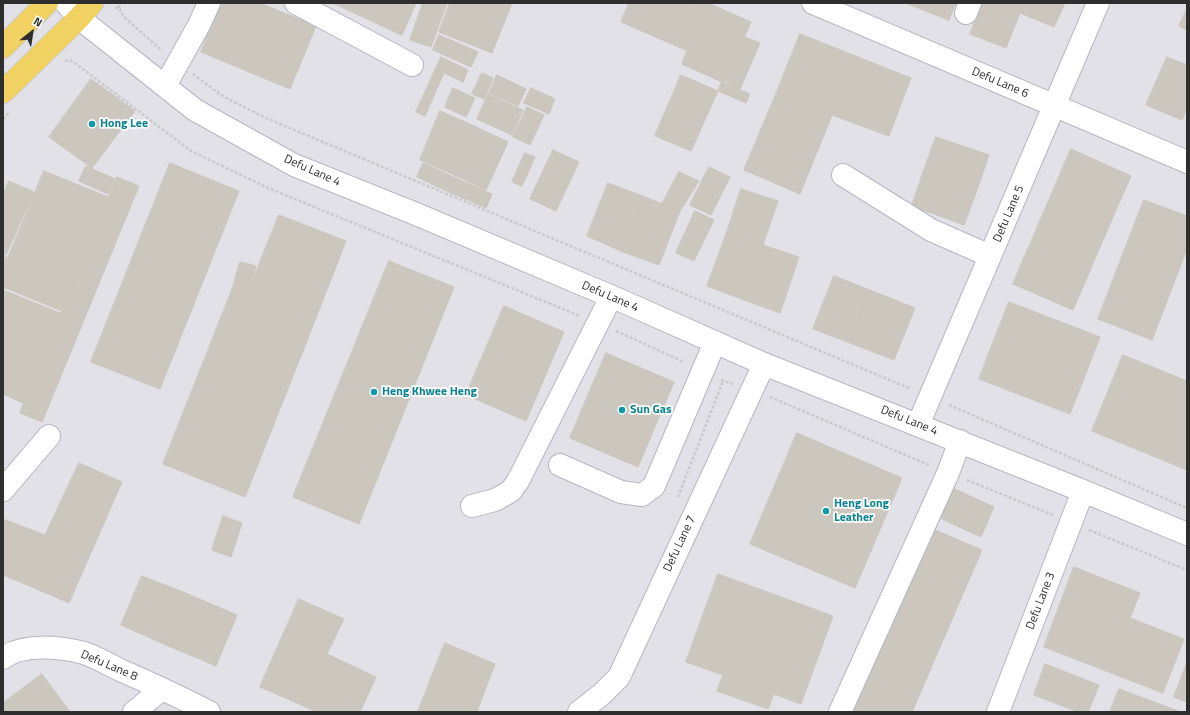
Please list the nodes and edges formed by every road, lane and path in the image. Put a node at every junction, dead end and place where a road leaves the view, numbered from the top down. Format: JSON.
{"nodes":[{"id":1,"x":47,"y":3,"type":"edge"},
{"id":2,"x":120,"y":3,"type":"edge"},
{"id":3,"x":210,"y":3,"type":"edge"},
{"id":4,"x":296,"y":3,"type":"edge"},
{"id":5,"x":813,"y":3,"type":"edge"},
{"id":6,"x":1098,"y":3,"type":"edge"},
{"id":7,"x":79,"y":8,"type":"edge"},
{"id":8,"x":3,"y":47,"type":"edge"},
{"id":9,"x":70,"y":60,"type":"dead end"},
{"id":10,"x":178,"y":63,"type":"junction"},
{"id":11,"x":412,"y":64,"type":"dead end"},
{"id":12,"x":165,"y":86,"type":"junction"},
{"id":13,"x":3,"y":92,"type":"edge"},
{"id":14,"x":1055,"y":106,"type":"junction"},
{"id":15,"x":1187,"y":162,"type":"edge"},
{"id":16,"x":843,"y":175,"type":"dead end"},
{"id":17,"x":990,"y":256,"type":"junction"},
{"id":18,"x":611,"y":297,"type":"junction"},
{"id":19,"x":598,"y":324,"type":"junction"},
{"id":20,"x":715,"y":342,"type":"junction"},
{"id":21,"x":764,"y":364,"type":"junction"},
{"id":22,"x":704,"y":370,"type":"junction"},
{"id":23,"x":751,"y":391,"type":"junction"},
{"id":24,"x":930,"y":397,"type":"junction"},
{"id":25,"x":918,"y":425,"type":"junction"},
{"id":26,"x":49,"y":436,"type":"dead end"},
{"id":27,"x":960,"y":441,"type":"junction"},
{"id":28,"x":560,"y":465,"type":"dead end"},
{"id":29,"x":3,"y":490,"type":"edge"},
{"id":30,"x":1084,"y":491,"type":"junction"},
{"id":31,"x":472,"y":506,"type":"dead end"},
{"id":32,"x":1187,"y":508,"type":"edge"},
{"id":33,"x":1187,"y":534,"type":"edge"},
{"id":34,"x":3,"y":658,"type":"edge"},
{"id":35,"x":162,"y":689,"type":"junction"},
{"id":36,"x":134,"y":712,"type":"edge"},
{"id":37,"x":209,"y":712,"type":"edge"},
{"id":38,"x":579,"y":712,"type":"edge"},
{"id":39,"x":840,"y":712,"type":"edge"},
{"id":40,"x":998,"y":712,"type":"edge"}],
"edges":[{"from":1,"to":8,"type":"main road"},
{"from":2,"to":10,"type":"path"},
{"from":3,"to":10,"type":"street"},
{"from":4,"to":11,"type":"street"},
{"from":5,"to":14,"type":"street","name":"Defu Lane 6"},
{"from":6,"to":14,"type":"street","name":"Defu Lane 5"},
{"from":7,"to":12,"type":"street","name":"Defu Lane 4"},
{"from":7,"to":13,"type":"main road"},
{"from":9,"to":19,"type":"path"},
{"from":10,"to":12,"type":"street"},
{"from":10,"to":24,"type":"path"},
{"from":12,"to":18,"type":"street","name":"Defu Lane 4"},
{"from":14,"to":15,"type":"street","name":"Defu Lane 6"},
{"from":14,"to":17,"type":"street","name":"Defu Lane 5"},
{"from":16,"to":17,"type":"street"},
{"from":17,"to":24,"type":"street","name":"Defu Lane 5"},
{"from":18,"to":19,"type":"street"},
{"from":18,"to":20,"type":"street","name":"Defu Lane 4"},
{"from":19,"to":22,"type":"path"},
{"from":19,"to":31,"type":"street"},
{"from":20,"to":21,"type":"street","name":"Defu Lane 4"},
{"from":20,"to":22,"type":"street"},
{"from":21,"to":23,"type":"street","name":"Defu Lane 7"},
{"from":21,"to":25,"type":"street","name":"Defu Lane 4"},
{"from":22,"to":23,"type":"path"},
{"from":22,"to":28,"type":"street"},
{"from":23,"to":38,"type":"street","name":"Defu Lane 7"},
{"from":24,"to":25,"type":"street","name":"Defu Lane 5"},
{"from":24,"to":32,"type":"path"},
{"from":25,"to":27,"type":"street","name":"Defu Lane 4"},
{"from":26,"to":29,"type":"street"},
{"from":27,"to":30,"type":"street","name":"Defu Lane 4"},
{"from":27,"to":39,"type":"street"},
{"from":30,"to":33,"type":"street","name":"Defu Lane 4"},
{"from":30,"to":40,"type":"street","name":"Defu Lane 3"},
{"from":34,"to":35,"type":"street","name":"Defu Lane 8"},
{"from":35,"to":36,"type":"street"},
{"from":35,"to":37,"type":"street","name":"Defu Lane 8"}]}
